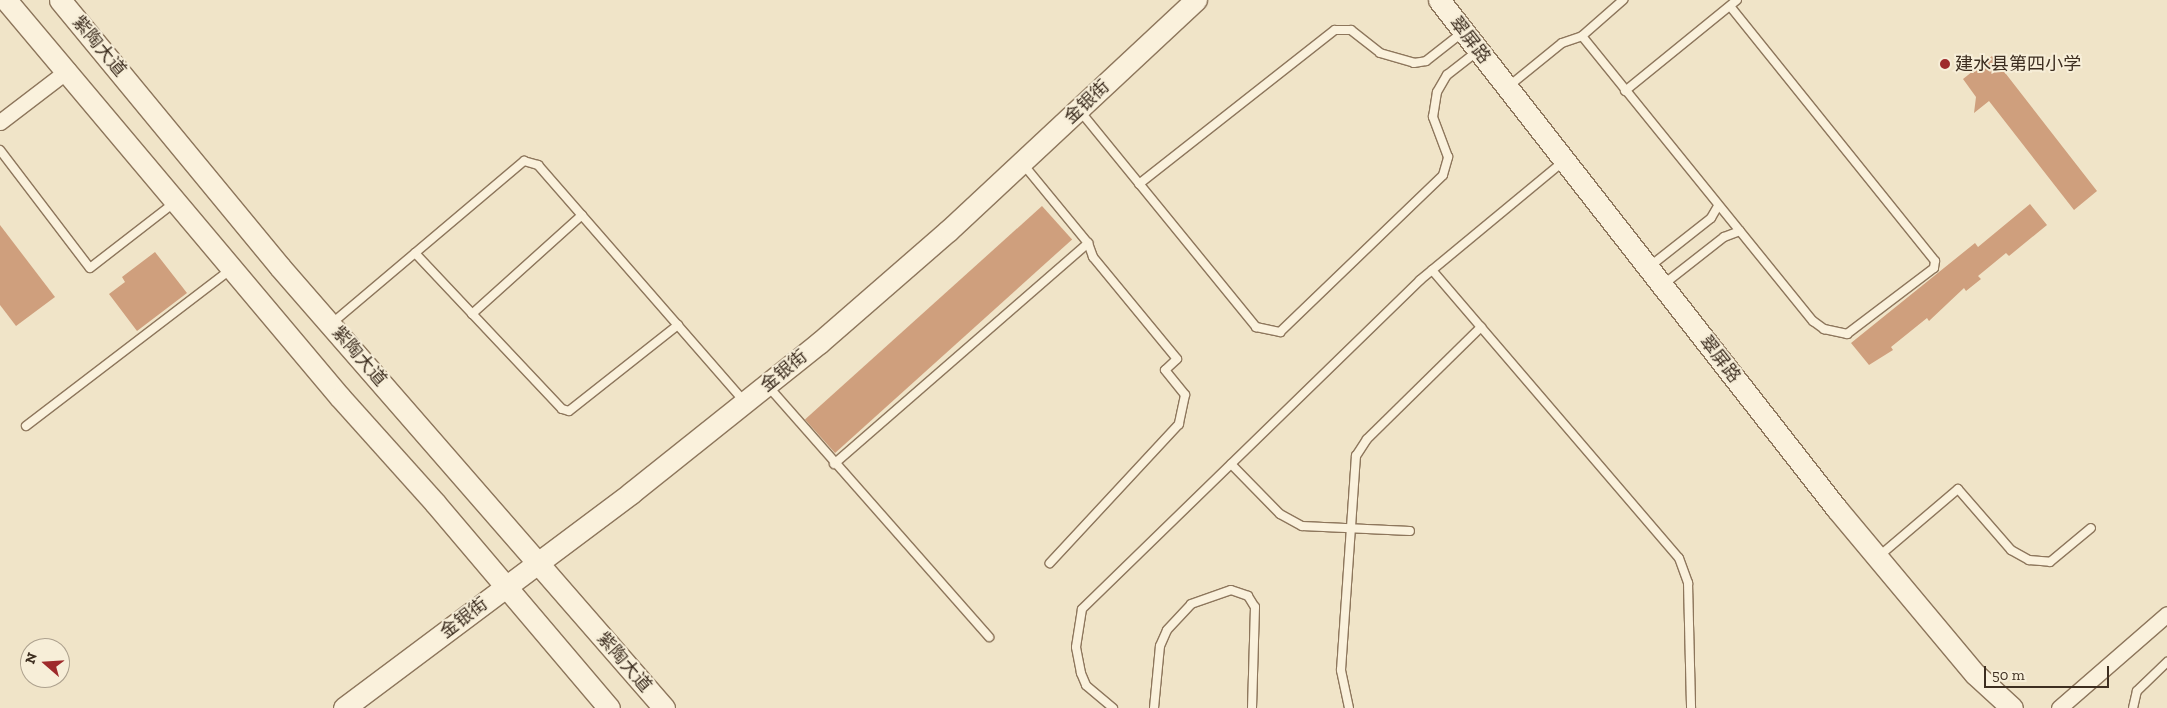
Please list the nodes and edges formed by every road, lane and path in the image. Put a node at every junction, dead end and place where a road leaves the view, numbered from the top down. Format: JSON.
{"nodes":[{"id":1,"x":6,"y":0,"type":"edge"},
{"id":2,"x":60,"y":0,"type":"edge"},
{"id":3,"x":1196,"y":0,"type":"edge"},
{"id":4,"x":1439,"y":0,"type":"edge"},
{"id":5,"x":1623,"y":0,"type":"edge"},
{"id":6,"x":1738,"y":0,"type":"edge"},
{"id":7,"x":1730,"y":6,"type":"junction"},
{"id":8,"x":1463,"y":31,"type":"junction"},
{"id":9,"x":1582,"y":36,"type":"junction"},
{"id":10,"x":1478,"y":50,"type":"junction"},
{"id":11,"x":68,"y":70,"type":"junction"},
{"id":12,"x":1507,"y":87,"type":"junction"},
{"id":13,"x":1625,"y":91,"type":"junction"},
{"id":14,"x":1078,"y":110,"type":"junction"},
{"id":15,"x":0,"y":122,"type":"edge"},
{"id":16,"x":0,"y":150,"type":"edge"},
{"id":17,"x":1564,"y":161,"type":"junction"},
{"id":18,"x":1021,"y":163,"type":"junction"},
{"id":19,"x":1139,"y":184,"type":"junction"},
{"id":20,"x":176,"y":201,"type":"junction"},
{"id":21,"x":1718,"y":206,"type":"junction"},
{"id":22,"x":582,"y":215,"type":"junction"},
{"id":23,"x":1740,"y":231,"type":"junction"},
{"id":24,"x":1088,"y":243,"type":"junction"},
{"id":25,"x":415,"y":253,"type":"junction"},
{"id":26,"x":232,"y":268,"type":"junction"},
{"id":27,"x":1648,"y":268,"type":"junction"},
{"id":28,"x":1432,"y":270,"type":"junction"},
{"id":29,"x":1662,"y":286,"type":"junction"},
{"id":30,"x":472,"y":314,"type":"junction"},
{"id":31,"x":331,"y":324,"type":"junction"},
{"id":32,"x":678,"y":325,"type":"junction"},
{"id":33,"x":1481,"y":327,"type":"junction"},
{"id":34,"x":767,"y":386,"type":"junction"},
{"id":35,"x":746,"y":402,"type":"junction"},
{"id":36,"x":26,"y":426,"type":"dead end"},
{"id":37,"x":834,"y":464,"type":"junction"},
{"id":38,"x":1231,"y":464,"type":"junction"},
{"id":39,"x":1349,"y":528,"type":"junction"},
{"id":40,"x":2091,"y":528,"type":"dead end"},
{"id":41,"x":1410,"y":531,"type":"dead end"},
{"id":42,"x":1877,"y":557,"type":"junction"},
{"id":43,"x":538,"y":562,"type":"junction"},
{"id":44,"x":1050,"y":563,"type":"dead end"},
{"id":45,"x":506,"y":587,"type":"junction"},
{"id":46,"x":2167,"y":614,"type":"edge"},
{"id":47,"x":989,"y":637,"type":"dead end"},
{"id":48,"x":2167,"y":662,"type":"edge"},
{"id":49,"x":344,"y":708,"type":"edge"},
{"id":50,"x":609,"y":708,"type":"edge"},
{"id":51,"x":664,"y":708,"type":"edge"},
{"id":52,"x":1113,"y":708,"type":"edge"},
{"id":53,"x":1154,"y":708,"type":"edge"},
{"id":54,"x":1252,"y":708,"type":"edge"},
{"id":55,"x":1349,"y":708,"type":"edge"},
{"id":56,"x":1690,"y":708,"type":"edge"},
{"id":57,"x":2012,"y":708,"type":"edge"},
{"id":58,"x":2059,"y":708,"type":"edge"},
{"id":59,"x":2133,"y":708,"type":"edge"}],
"edges":[{"from":1,"to":11,"type":"street"},
{"from":2,"to":31,"type":"street","name":"紫陶大道"},
{"from":3,"to":14,"type":"street","name":"金银街"},
{"from":4,"to":8,"type":"street","name":"翠屏路"},
{"from":5,"to":9,"type":"lane"},
{"from":6,"to":7,"type":"lane"},
{"from":7,"to":13,"type":"lane"},
{"from":7,"to":23,"type":"lane"},
{"from":8,"to":10,"type":"street","name":"翠屏路"},
{"from":8,"to":19,"type":"lane"},
{"from":9,"to":12,"type":"lane"},
{"from":9,"to":13,"type":"lane"},
{"from":10,"to":12,"type":"street","name":"翠屏路"},
{"from":10,"to":19,"type":"lane"},
{"from":11,"to":15,"type":"street"},
{"from":11,"to":20,"type":"street"},
{"from":12,"to":17,"type":"street","name":"翠屏路"},
{"from":13,"to":21,"type":"lane"},
{"from":14,"to":18,"type":"street","name":"金银街"},
{"from":14,"to":19,"type":"lane"},
{"from":16,"to":20,"type":"lane"},
{"from":17,"to":27,"type":"street","name":"翠屏路"},
{"from":17,"to":28,"type":"lane"},
{"from":18,"to":24,"type":"lane"},
{"from":18,"to":34,"type":"street","name":"金银街"},
{"from":20,"to":26,"type":"street"},
{"from":21,"to":23,"type":"lane"},
{"from":21,"to":27,"type":"lane"},
{"from":22,"to":25,"type":"lane"},
{"from":22,"to":30,"type":"lane"},
{"from":22,"to":32,"type":"lane"},
{"from":23,"to":29,"type":"lane"},
{"from":24,"to":37,"type":"lane"},
{"from":24,"to":44,"type":"lane"},
{"from":25,"to":30,"type":"lane"},
{"from":25,"to":31,"type":"lane"},
{"from":26,"to":36,"type":"lane"},
{"from":26,"to":45,"type":"street"},
{"from":27,"to":29,"type":"street","name":"翠屏路"},
{"from":28,"to":33,"type":"lane"},
{"from":28,"to":38,"type":"lane"},
{"from":29,"to":42,"type":"street","name":"翠屏路"},
{"from":30,"to":32,"type":"lane"},
{"from":31,"to":43,"type":"street","name":"紫陶大道"},
{"from":32,"to":35,"type":"lane"},
{"from":33,"to":39,"type":"lane"},
{"from":33,"to":56,"type":"lane"},
{"from":34,"to":35,"type":"street","name":"金银街"},
{"from":34,"to":37,"type":"lane"},
{"from":35,"to":43,"type":"street","name":"金银街"},
{"from":37,"to":47,"type":"lane"},
{"from":38,"to":39,"type":"lane"},
{"from":38,"to":52,"type":"lane"},
{"from":39,"to":41,"type":"lane"},
{"from":39,"to":55,"type":"lane"},
{"from":40,"to":42,"type":"lane"},
{"from":42,"to":57,"type":"street","name":"翠屏路"},
{"from":43,"to":45,"type":"street","name":"金银街"},
{"from":43,"to":51,"type":"street","name":"紫陶大道"},
{"from":45,"to":49,"type":"street","name":"金银街"},
{"from":45,"to":50,"type":"street"},
{"from":46,"to":58,"type":"street"},
{"from":48,"to":59,"type":"lane"},
{"from":53,"to":54,"type":"lane"}]}
